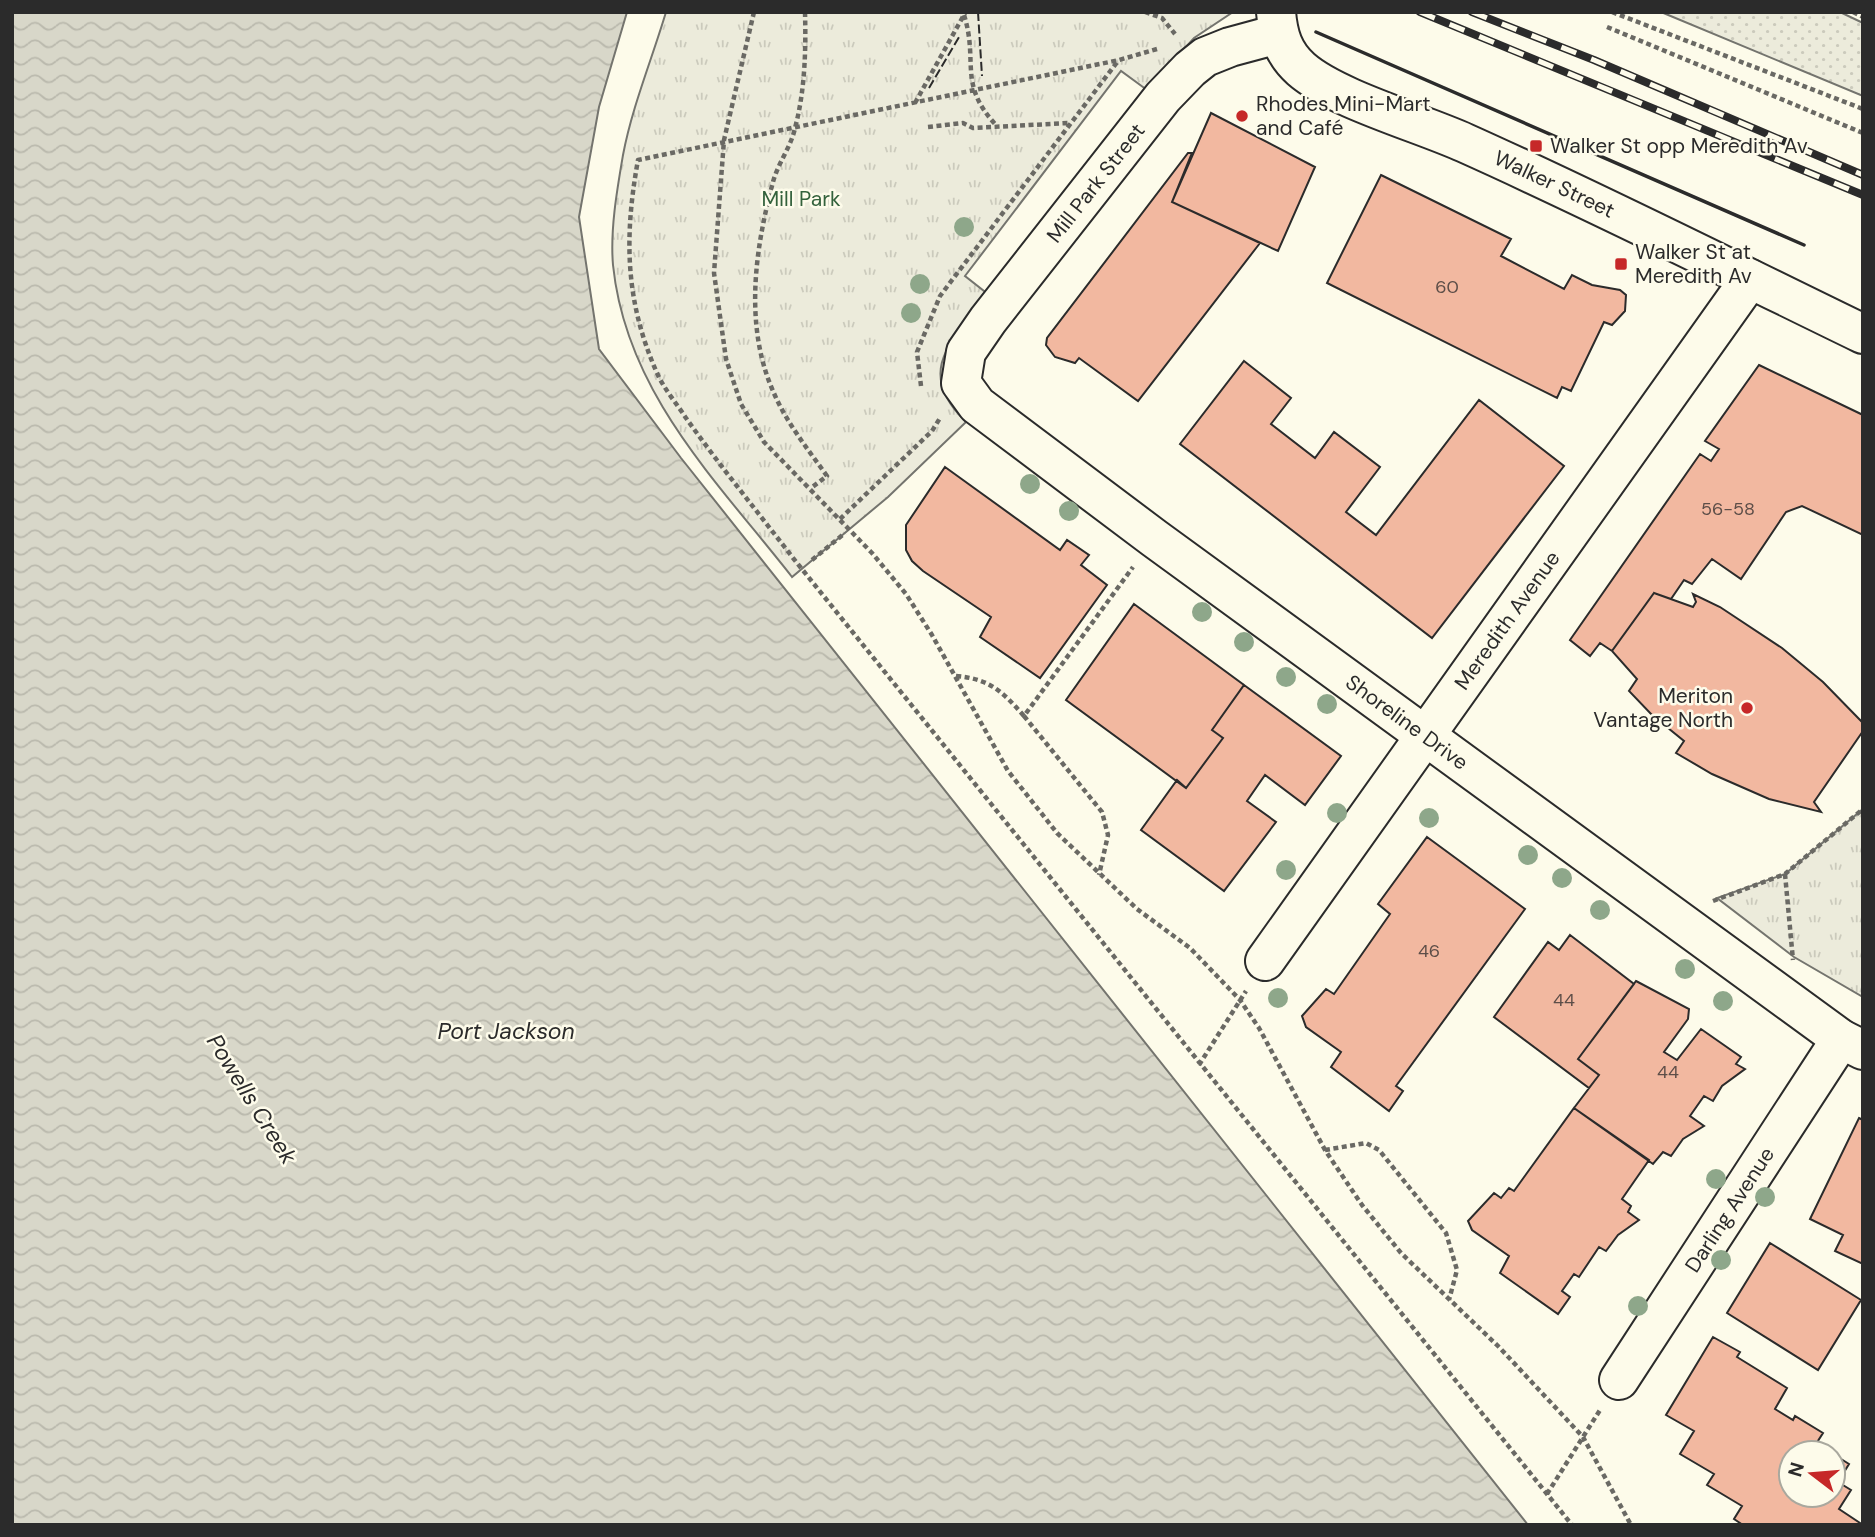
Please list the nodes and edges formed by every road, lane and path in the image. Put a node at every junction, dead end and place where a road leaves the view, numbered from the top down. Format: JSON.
{"nodes":[{"id":1,"x":754,"y":12,"type":"edge"},
{"id":2,"x":805,"y":12,"type":"edge"},
{"id":3,"x":1612,"y":12,"type":"edge"},
{"id":4,"x":1853,"y":12,"type":"edge"},
{"id":5,"x":965,"y":13,"type":"edge"},
{"id":6,"x":1863,"y":17,"type":"edge"},
{"id":7,"x":1277,"y":23,"type":"edge"},
{"id":8,"x":1607,"y":27,"type":"dead end"},
{"id":9,"x":1119,"y":60,"type":"junction"},
{"id":10,"x":1190,"y":69,"type":"junction"},
{"id":11,"x":974,"y":90,"type":"junction"},
{"id":12,"x":914,"y":104,"type":"junction"},
{"id":13,"x":1863,"y":109,"type":"edge"},
{"id":14,"x":1070,"y":123,"type":"junction"},
{"id":15,"x":997,"y":126,"type":"junction"},
{"id":16,"x":928,"y":127,"type":"dead end"},
{"id":17,"x":795,"y":130,"type":"junction"},
{"id":18,"x":1863,"y":133,"type":"edge"},
{"id":19,"x":724,"y":140,"type":"junction"},
{"id":20,"x":1750,"y":279,"type":"junction"},
{"id":21,"x":1863,"y":334,"type":"edge"},
{"id":22,"x":961,"y":383,"type":"joint"},
{"id":23,"x":923,"y":396,"type":"dead end"},
{"id":24,"x":937,"y":413,"type":"dead end"},
{"id":25,"x":942,"y":419,"type":"dead end"},
{"id":26,"x":932,"y":431,"type":"dead end"},
{"id":27,"x":811,"y":488,"type":"junction"},
{"id":28,"x":840,"y":519,"type":"junction"},
{"id":29,"x":845,"y":533,"type":"dead end"},
{"id":30,"x":1154,"y":538,"type":"junction"},
{"id":31,"x":812,"y":560,"type":"dead end"},
{"id":32,"x":956,"y":676,"type":"junction"},
{"id":33,"x":1024,"y":716,"type":"junction"},
{"id":34,"x":1425,"y":736,"type":"junction"},
{"id":35,"x":1863,"y":809,"type":"edge"},
{"id":36,"x":1785,"y":874,"type":"junction"},
{"id":37,"x":1098,"y":875,"type":"junction"},
{"id":38,"x":1678,"y":921,"type":"junction"},
{"id":39,"x":1265,"y":961,"type":"joint"},
{"id":40,"x":1781,"y":994,"type":"junction"},
{"id":41,"x":1240,"y":1000,"type":"junction"},
{"id":42,"x":1852,"y":1044,"type":"edge"},
{"id":43,"x":1199,"y":1065,"type":"junction"},
{"id":44,"x":1325,"y":1150,"type":"junction"},
{"id":45,"x":1449,"y":1300,"type":"junction"},
{"id":46,"x":1619,"y":1380,"type":"joint"},
{"id":47,"x":1583,"y":1437,"type":"junction"},
{"id":48,"x":1546,"y":1494,"type":"junction"},
{"id":49,"x":1572,"y":1525,"type":"edge"},
{"id":50,"x":1631,"y":1525,"type":"edge"}],
"edges":[{"from":1,"to":19,"type":"path"},
{"from":2,"to":17,"type":"path"},
{"from":3,"to":13,"type":"path"},
{"from":4,"to":6,"type":"path"},
{"from":5,"to":11,"type":"path"},
{"from":5,"to":12,"type":"path"},
{"from":7,"to":10,"type":"street","name":"Mill Park Street"},
{"from":7,"to":20,"type":"street","name":"Walker Street"},
{"from":8,"to":18,"type":"path"},
{"from":9,"to":10,"type":"path"},
{"from":9,"to":11,"type":"path"},
{"from":9,"to":14,"type":"path"},
{"from":10,"to":22,"type":"street","name":"Mill Park Street"},
{"from":11,"to":12,"type":"path"},
{"from":11,"to":15,"type":"path"},
{"from":12,"to":17,"type":"path"},
{"from":14,"to":15,"type":"path"},
{"from":14,"to":23,"type":"path"},
{"from":15,"to":16,"type":"path"},
{"from":17,"to":19,"type":"path"},
{"from":17,"to":27,"type":"path"},
{"from":19,"to":27,"type":"path"},
{"from":19,"to":43,"type":"path"},
{"from":20,"to":21,"type":"street","name":"Walker Street"},
{"from":20,"to":34,"type":"street","name":"Meredith Avenue"},
{"from":22,"to":30,"type":"street","name":"Shoreline Drive"},
{"from":24,"to":25,"type":"path"},
{"from":26,"to":28,"type":"path"},
{"from":27,"to":28,"type":"path"},
{"from":28,"to":32,"type":"path"},
{"from":29,"to":31,"type":"path"},
{"from":30,"to":33,"type":"path"},
{"from":30,"to":34,"type":"street","name":"Shoreline Drive"},
{"from":32,"to":33,"type":"path"},
{"from":32,"to":37,"type":"path"},
{"from":33,"to":37,"type":"path"},
{"from":34,"to":38,"type":"street","name":"Shoreline Drive"},
{"from":34,"to":39,"type":"street","name":"Meredith Avenue"},
{"from":35,"to":36,"type":"path"},
{"from":36,"to":38,"type":"path"},
{"from":36,"to":40,"type":"path"},
{"from":37,"to":41,"type":"path"},
{"from":38,"to":40,"type":"street","name":"Shoreline Drive"},
{"from":39,"to":41,"type":"path"},
{"from":40,"to":42,"type":"street","name":"Shoreline Drive"},
{"from":41,"to":43,"type":"path"},
{"from":41,"to":44,"type":"path"},
{"from":42,"to":46,"type":"street","name":"Darling Avenue"},
{"from":43,"to":48,"type":"path"},
{"from":44,"to":45,"type":"path"},
{"from":44,"to":45,"type":"path"},
{"from":45,"to":47,"type":"path"},
{"from":46,"to":47,"type":"path"},
{"from":47,"to":48,"type":"path"},
{"from":47,"to":50,"type":"path"},
{"from":48,"to":49,"type":"path"}]}
